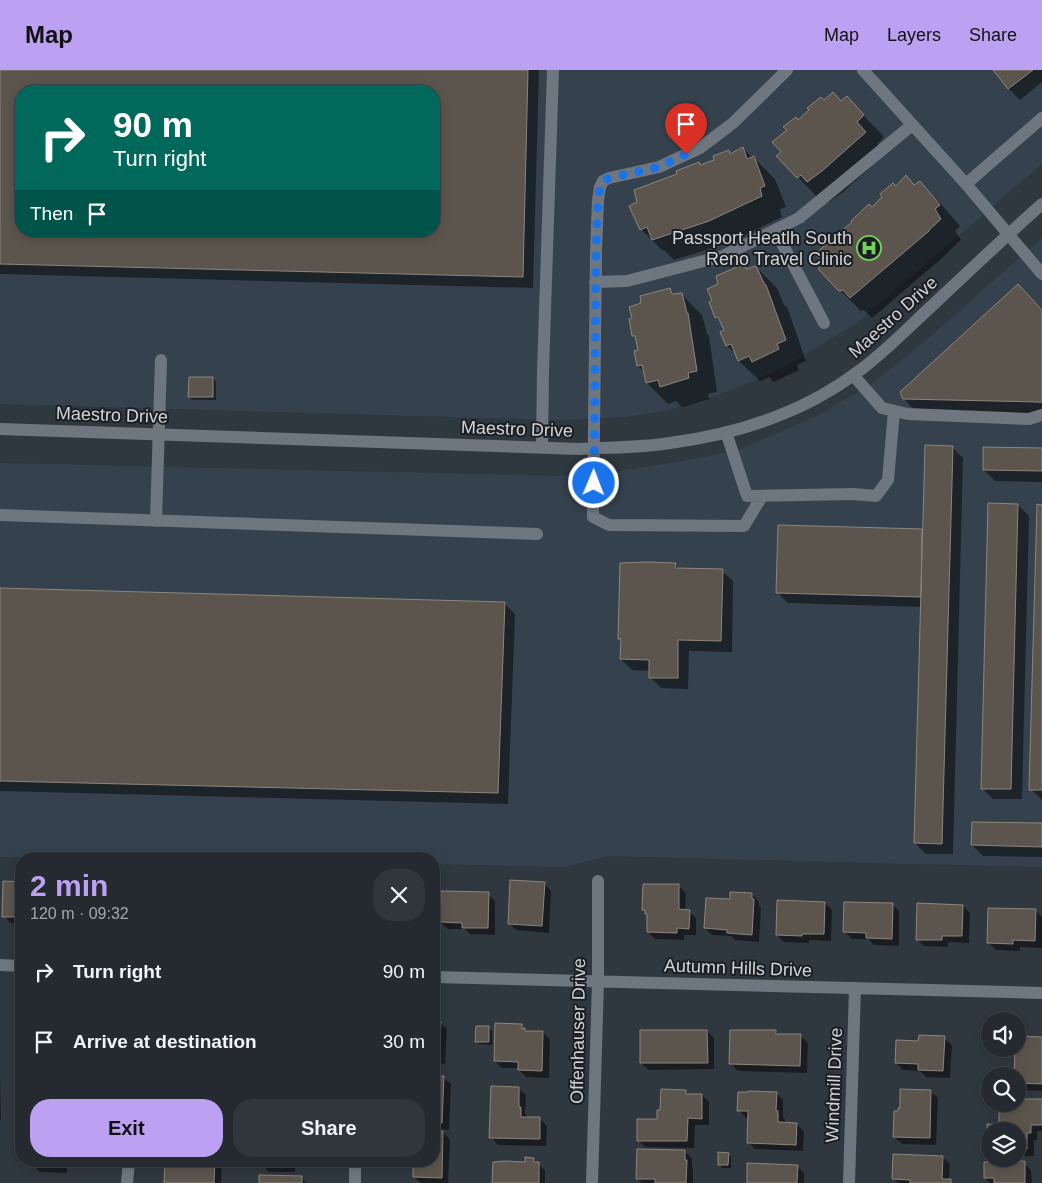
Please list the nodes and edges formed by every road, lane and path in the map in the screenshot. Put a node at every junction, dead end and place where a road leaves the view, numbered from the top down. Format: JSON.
{"nodes":[{"id":1,"x":553,"y":70,"type":"edge"},
{"id":2,"x":787,"y":70,"type":"edge"},
{"id":3,"x":863,"y":70,"type":"edge"},
{"id":4,"x":1042,"y":118,"type":"edge"},
{"id":5,"x":912,"y":125,"type":"junction"},
{"id":6,"x":966,"y":184,"type":"junction"},
{"id":7,"x":1042,"y":204,"type":"edge"},
{"id":8,"x":775,"y":230,"type":"junction"},
{"id":9,"x":1008,"y":234,"type":"junction"},
{"id":10,"x":1042,"y":274,"type":"edge"},
{"id":11,"x":595,"y":282,"type":"junction"},
{"id":12,"x":824,"y":323,"type":"dead end"},
{"id":13,"x":161,"y":360,"type":"dead end"},
{"id":14,"x":853,"y":375,"type":"junction"},
{"id":15,"x":894,"y":411,"type":"junction"},
{"id":16,"x":1042,"y":415,"type":"edge"},
{"id":17,"x":0,"y":429,"type":"edge"},
{"id":18,"x":726,"y":432,"type":"junction"},
{"id":19,"x":158,"y":435,"type":"junction"},
{"id":20,"x":542,"y":447,"type":"junction"},
{"id":21,"x":594,"y":448,"type":"junction"},
{"id":22,"x":762,"y":496,"type":"junction"},
{"id":23,"x":0,"y":515,"type":"edge"},
{"id":24,"x":156,"y":521,"type":"junction"},
{"id":25,"x":537,"y":534,"type":"dead end"},
{"id":26,"x":598,"y":881,"type":"dead end"},
{"id":27,"x":0,"y":965,"type":"edge"},
{"id":28,"x":15,"y":966,"type":"edge"},
{"id":29,"x":440,"y":977,"type":"edge"},
{"id":30,"x":598,"y":981,"type":"junction"},
{"id":31,"x":854,"y":988,"type":"junction"},
{"id":32,"x":1042,"y":993,"type":"edge"},
{"id":33,"x":128,"y":1167,"type":"edge"},
{"id":34,"x":355,"y":1167,"type":"edge"},
{"id":35,"x":127,"y":1183,"type":"edge"},
{"id":36,"x":355,"y":1183,"type":"edge"},
{"id":37,"x":592,"y":1183,"type":"edge"},
{"id":38,"x":849,"y":1183,"type":"edge"}],
"edges":[{"from":1,"to":20,"type":"street"},
{"from":2,"to":11,"type":"street"},
{"from":3,"to":5,"type":"street"},
{"from":4,"to":6,"type":"street"},
{"from":5,"to":6,"type":"street"},
{"from":5,"to":8,"type":"street"},
{"from":6,"to":9,"type":"street"},
{"from":7,"to":9,"type":"street","name":"Maestro Drive"},
{"from":8,"to":11,"type":"street"},
{"from":8,"to":12,"type":"street"},
{"from":9,"to":10,"type":"street"},
{"from":9,"to":14,"type":"street","name":"Maestro Drive"},
{"from":11,"to":21,"type":"street"},
{"from":13,"to":19,"type":"street"},
{"from":14,"to":15,"type":"street"},
{"from":14,"to":18,"type":"street","name":"Maestro Drive"},
{"from":15,"to":16,"type":"street"},
{"from":15,"to":22,"type":"street"},
{"from":17,"to":19,"type":"street","name":"Maestro Drive"},
{"from":18,"to":21,"type":"street","name":"Maestro Drive"},
{"from":18,"to":22,"type":"street"},
{"from":19,"to":20,"type":"street","name":"Maestro Drive"},
{"from":19,"to":24,"type":"street"},
{"from":20,"to":21,"type":"street","name":"Maestro Drive"},
{"from":21,"to":22,"type":"street"},
{"from":23,"to":24,"type":"street"},
{"from":24,"to":25,"type":"street"},
{"from":26,"to":30,"type":"street","name":"Offenhauser Drive"},
{"from":27,"to":28,"type":"street"},
{"from":29,"to":30,"type":"street","name":"Autumn Hills Drive"},
{"from":30,"to":31,"type":"street","name":"Autumn Hills Drive"},
{"from":30,"to":37,"type":"street","name":"Offenhauser Drive"},
{"from":31,"to":32,"type":"street","name":"Autumn Hills Drive"},
{"from":31,"to":38,"type":"street","name":"Windmill Drive"},
{"from":33,"to":35,"type":"street"},
{"from":34,"to":36,"type":"street"}]}
